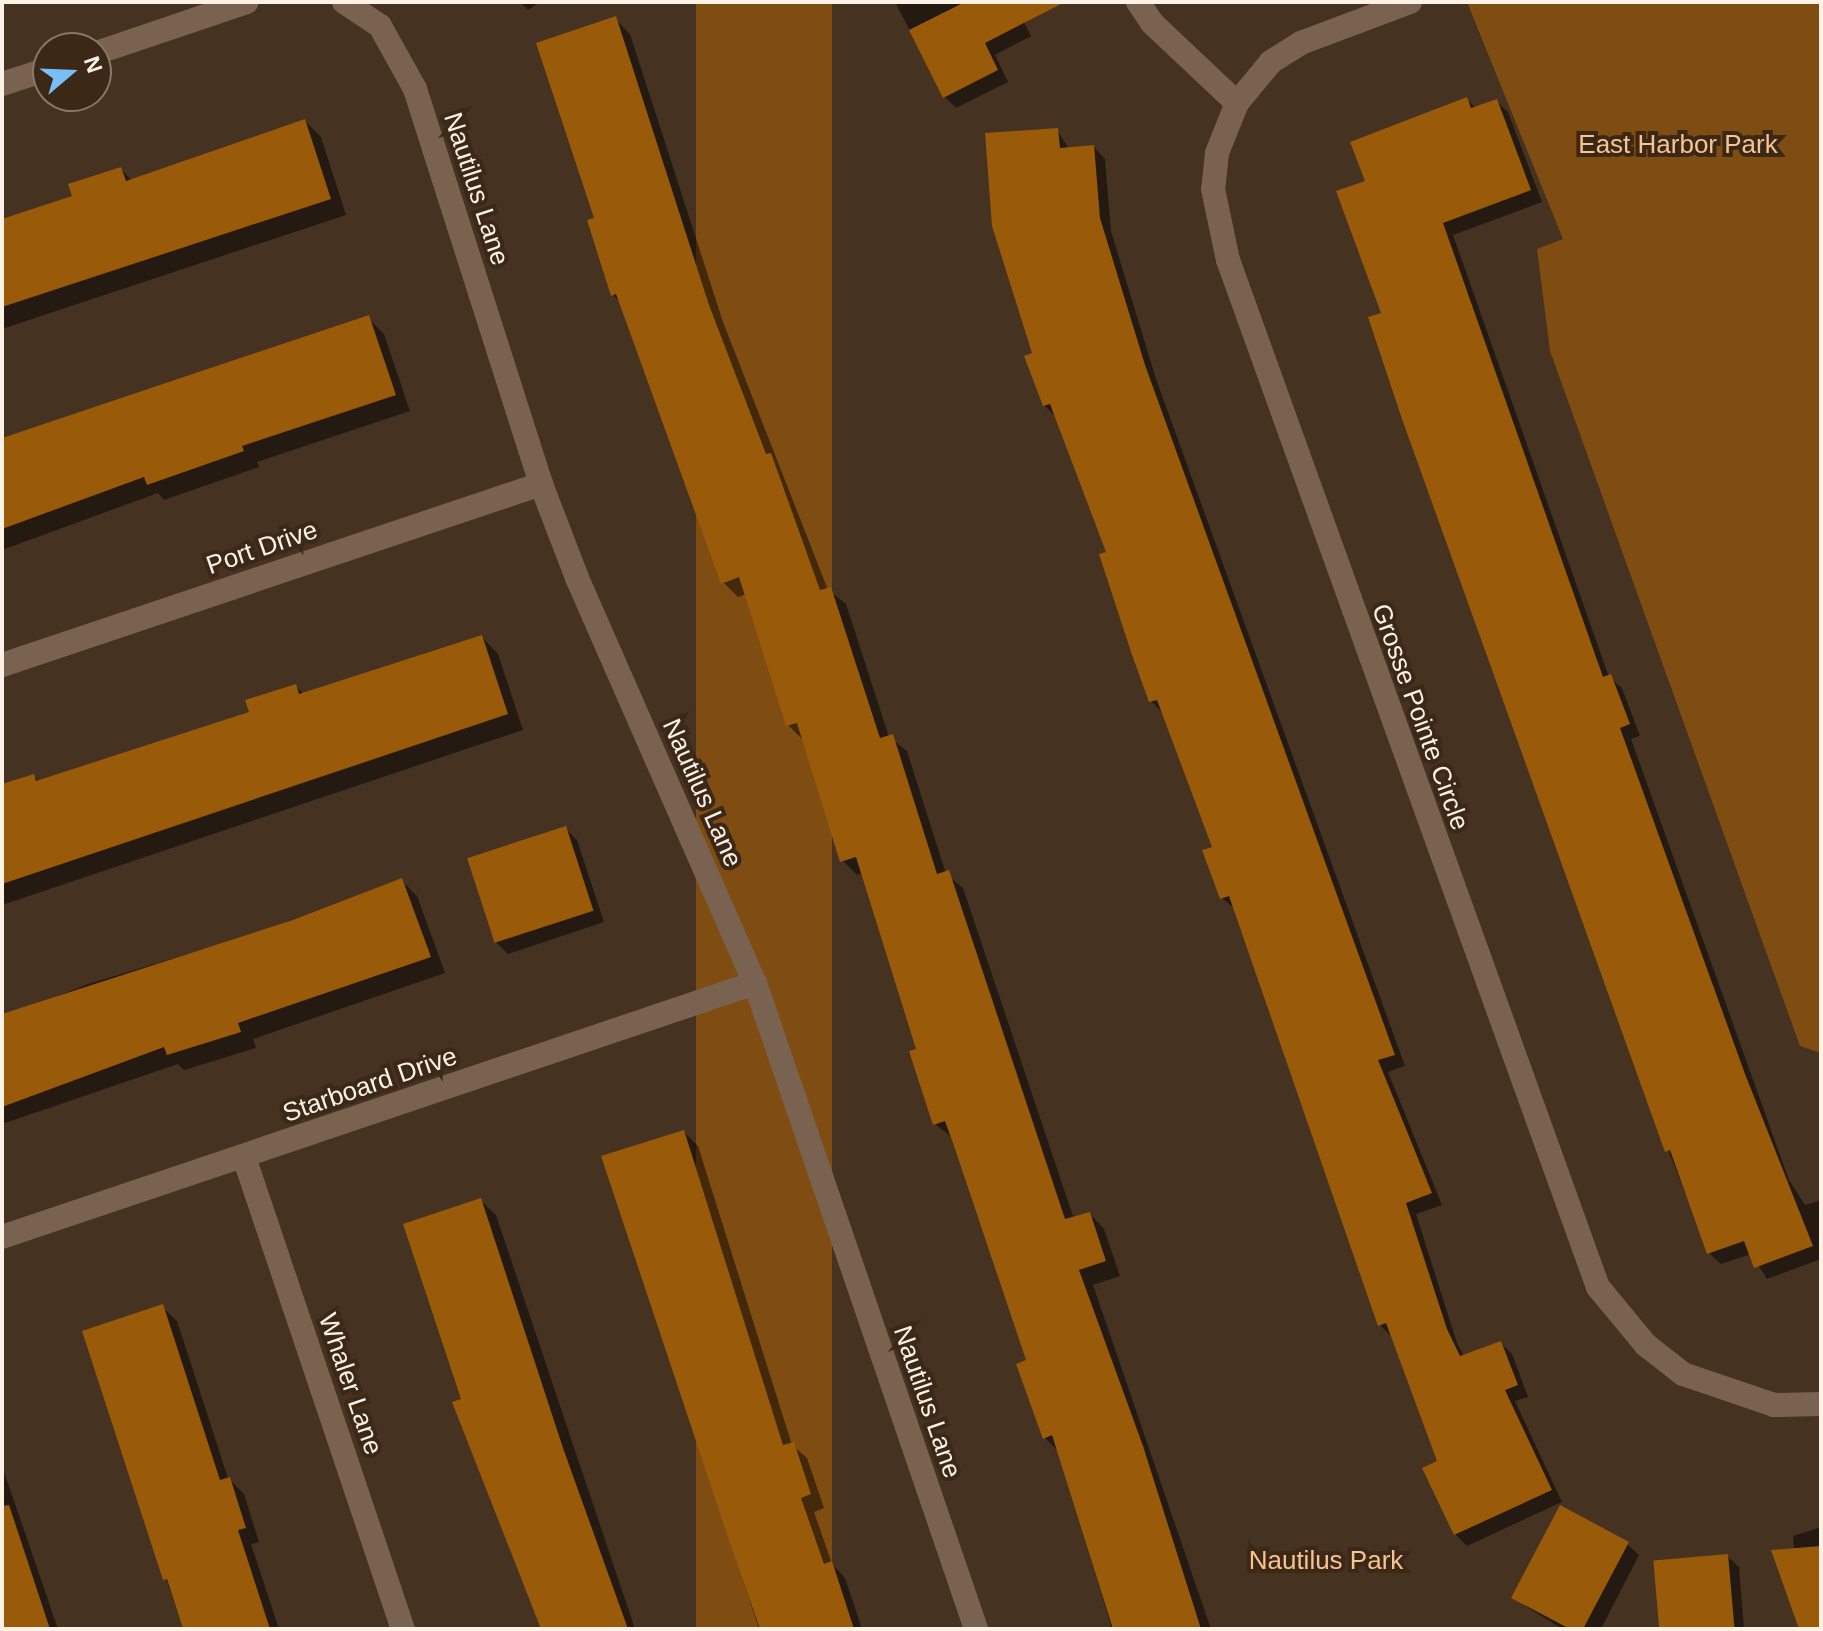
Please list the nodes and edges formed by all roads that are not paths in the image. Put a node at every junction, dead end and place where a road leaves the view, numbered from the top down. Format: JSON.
{"nodes":[{"id":1,"x":247,"y":2,"type":"edge"},
{"id":2,"x":344,"y":2,"type":"edge"},
{"id":3,"x":1138,"y":2,"type":"edge"},
{"id":4,"x":1410,"y":2,"type":"edge"},
{"id":5,"x":112,"y":48,"type":"edge"},
{"id":6,"x":32,"y":74,"type":"edge"},
{"id":7,"x":2,"y":84,"type":"edge"},
{"id":8,"x":1237,"y":103,"type":"junction"},
{"id":9,"x":541,"y":484,"type":"junction"},
{"id":10,"x":2,"y":665,"type":"edge"},
{"id":11,"x":755,"y":983,"type":"junction"},
{"id":12,"x":244,"y":1157,"type":"junction"},
{"id":13,"x":2,"y":1237,"type":"edge"},
{"id":14,"x":1821,"y":1404,"type":"edge"},
{"id":15,"x":403,"y":1629,"type":"edge"},
{"id":16,"x":976,"y":1629,"type":"edge"}],
"edges":[{"from":1,"to":5,"type":"street"},
{"from":2,"to":9,"type":"street","name":"Nautilus Lane"},
{"from":3,"to":8,"type":"street"},
{"from":4,"to":8,"type":"street","name":"Grosse Pointe Circle"},
{"from":6,"to":7,"type":"street"},
{"from":8,"to":14,"type":"street","name":"Grosse Pointe Circle"},
{"from":9,"to":10,"type":"street","name":"Port Drive"},
{"from":9,"to":11,"type":"street","name":"Nautilus Lane"},
{"from":11,"to":12,"type":"street","name":"Starboard Drive"},
{"from":11,"to":16,"type":"street","name":"Nautilus Lane"},
{"from":12,"to":13,"type":"street","name":"Starboard Drive"},
{"from":12,"to":15,"type":"street","name":"Whaler Lane"}]}
